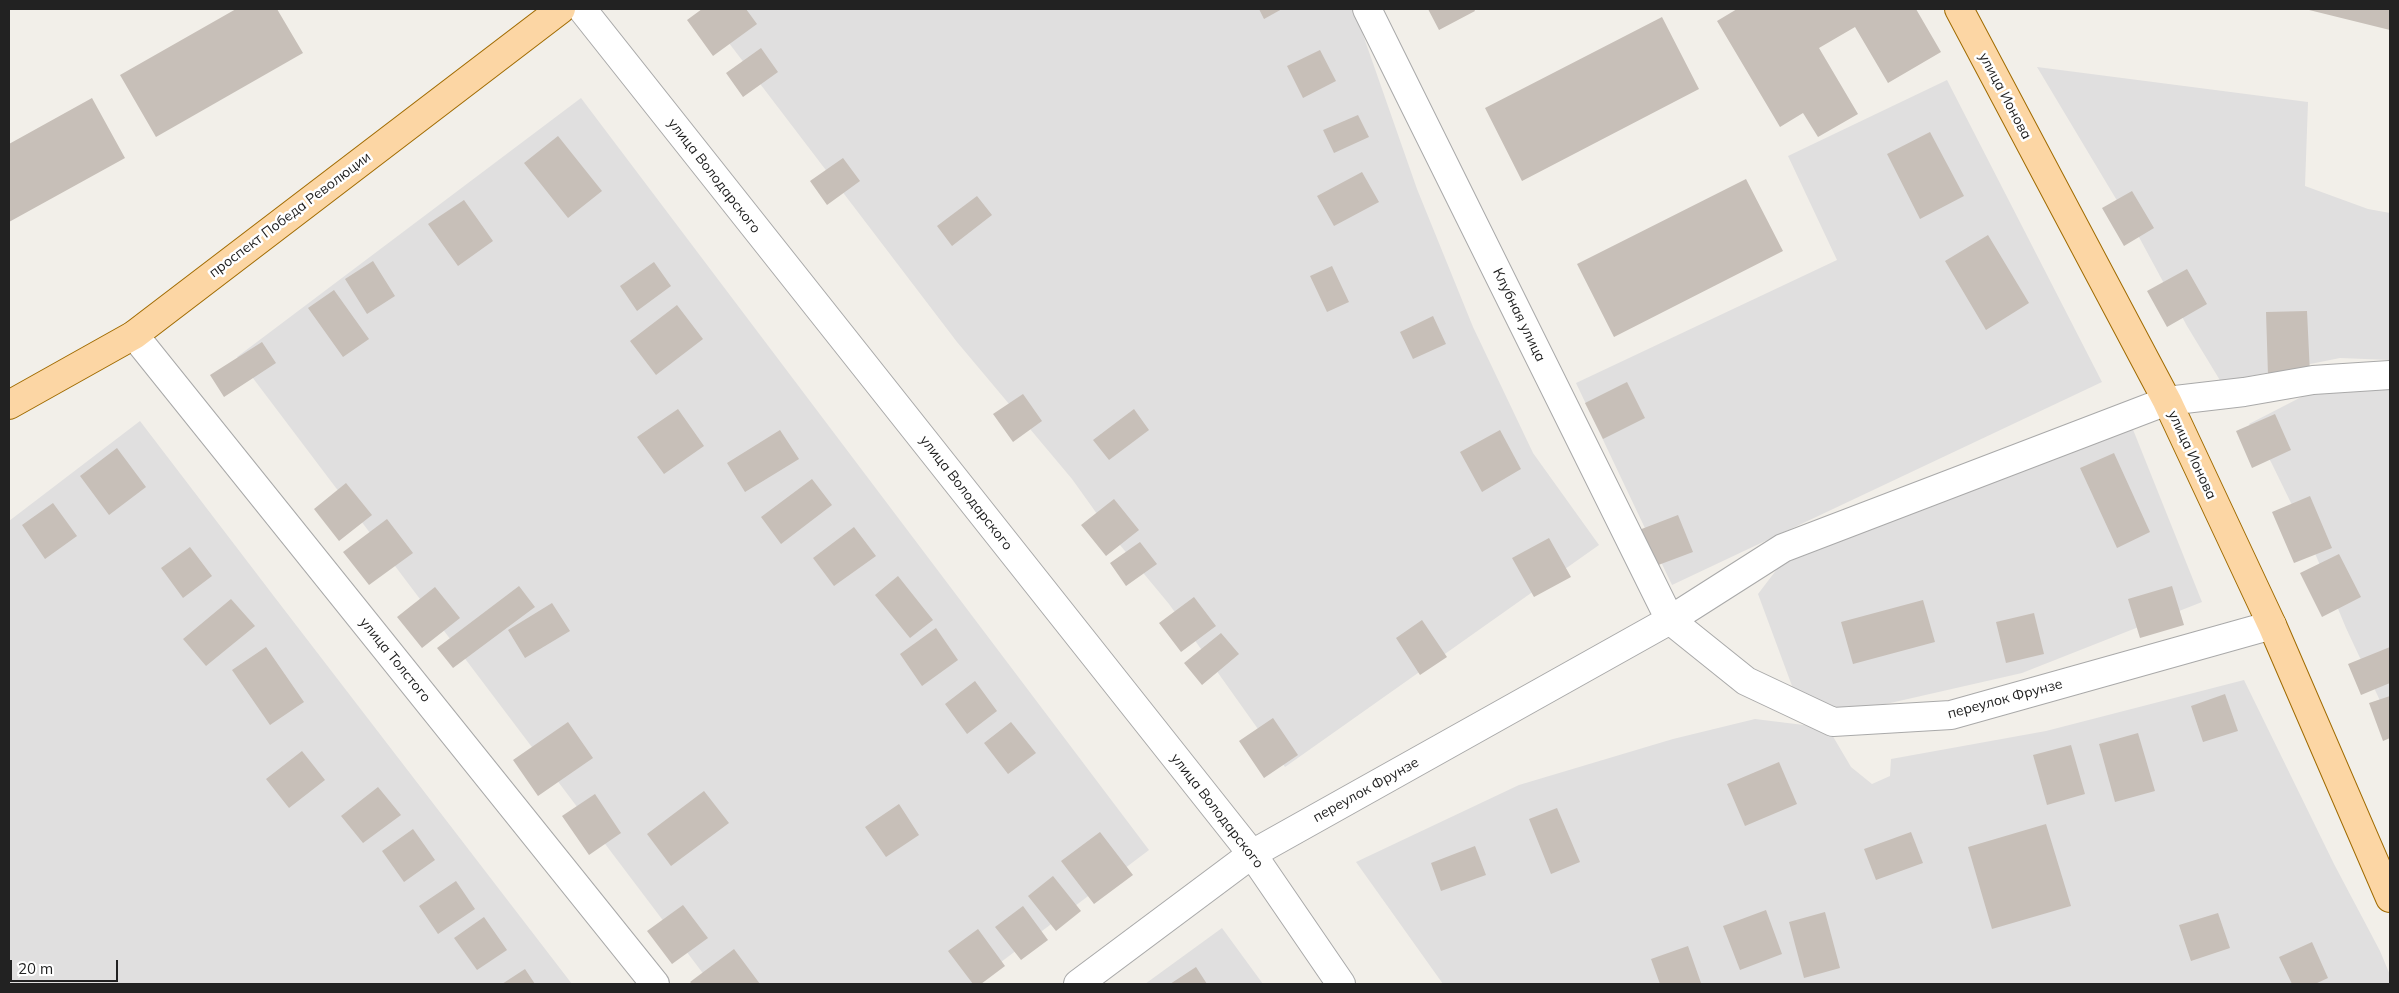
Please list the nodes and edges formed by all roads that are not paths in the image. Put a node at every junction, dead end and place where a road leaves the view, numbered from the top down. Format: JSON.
{"nodes":[{"id":1,"x":561,"y":9,"type":"edge"},
{"id":2,"x":582,"y":9,"type":"edge"},
{"id":3,"x":1368,"y":9,"type":"edge"},
{"id":4,"x":1966,"y":14,"type":"edge"},
{"id":5,"x":134,"y":335,"type":"junction"},
{"id":6,"x":2390,"y":375,"type":"edge"},
{"id":7,"x":2167,"y":401,"type":"junction"},
{"id":8,"x":9,"y":405,"type":"edge"},
{"id":9,"x":1670,"y":620,"type":"junction"},
{"id":10,"x":2272,"y":625,"type":"junction"},
{"id":11,"x":1252,"y":854,"type":"junction"},
{"id":12,"x":2390,"y":898,"type":"edge"},
{"id":13,"x":656,"y":984,"type":"edge"},
{"id":14,"x":1078,"y":984,"type":"edge"},
{"id":15,"x":1341,"y":984,"type":"edge"}],
"edges":[{"from":1,"to":5,"type":"main road","name":"проспект Победа Революции"},
{"from":2,"to":11,"type":"street","name":"улица Володарского"},
{"from":3,"to":9,"type":"street","name":"Клубная улица"},
{"from":4,"to":7,"type":"main road","name":"улица Ионова"},
{"from":5,"to":8,"type":"main road","name":"проспект Победа Революции"},
{"from":5,"to":13,"type":"street","name":"улица Толстого"},
{"from":6,"to":7,"type":"street","name":"переулок Фрунзе"},
{"from":7,"to":9,"type":"street","name":"переулок Фрунзе"},
{"from":7,"to":10,"type":"main road","name":"улица Ионова"},
{"from":9,"to":10,"type":"street","name":"переулок Фрунзе"},
{"from":9,"to":11,"type":"street","name":"переулок Фрунзе"},
{"from":10,"to":12,"type":"main road","name":"улица Ионова"},
{"from":11,"to":14,"type":"street","name":"переулок Фрунзе"},
{"from":11,"to":15,"type":"street","name":"улица Володарского"}]}
